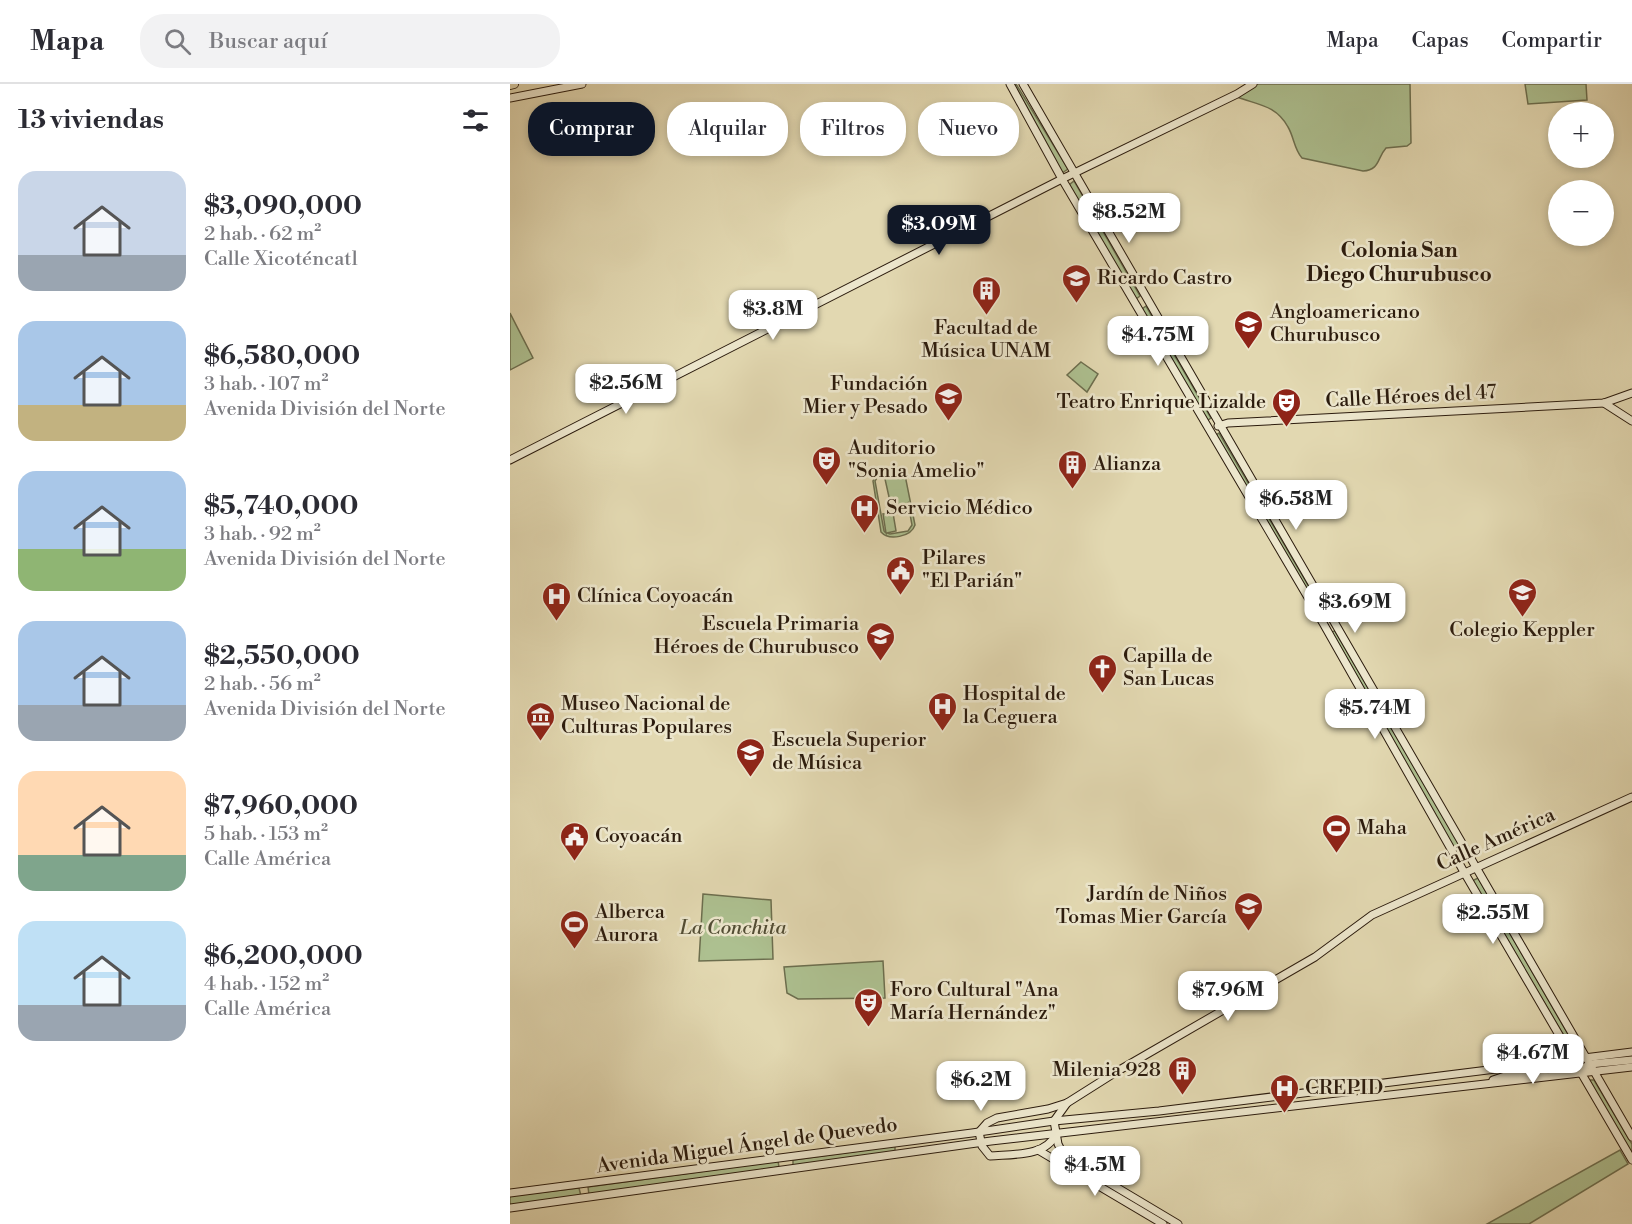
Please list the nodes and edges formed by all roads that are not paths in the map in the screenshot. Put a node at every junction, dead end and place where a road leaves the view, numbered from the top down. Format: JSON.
{"nodes":[{"id":1,"x":582,"y":84,"type":"edge"},
{"id":2,"x":1010,"y":84,"type":"edge"},
{"id":3,"x":1023,"y":84,"type":"edge"},
{"id":4,"x":1253,"y":84,"type":"edge"},
{"id":5,"x":510,"y":98,"type":"edge"},
{"id":6,"x":1074,"y":173,"type":"junction"},
{"id":7,"x":1062,"y":179,"type":"junction"},
{"id":8,"x":1632,"y":393,"type":"edge"},
{"id":9,"x":1604,"y":404,"type":"junction"},
{"id":10,"x":1632,"y":420,"type":"edge"},
{"id":11,"x":1220,"y":425,"type":"junction"},
{"id":12,"x":1208,"y":430,"type":"junction"},
{"id":13,"x":510,"y":460,"type":"edge"},
{"id":14,"x":1632,"y":797,"type":"edge"},
{"id":15,"x":1476,"y":867,"type":"junction"},
{"id":16,"x":1464,"y":872,"type":"junction"},
{"id":17,"x":1632,"y":1052,"type":"edge"},
{"id":18,"x":1632,"y":1060,"type":"edge"},
{"id":19,"x":1590,"y":1064,"type":"junction"},
{"id":20,"x":1578,"y":1066,"type":"junction"},
{"id":21,"x":1632,"y":1067,"type":"edge"},
{"id":22,"x":1067,"y":1103,"type":"junction"},
{"id":23,"x":1040,"y":1110,"type":"junction"},
{"id":24,"x":1058,"y":1120,"type":"junction"},
{"id":25,"x":979,"y":1132,"type":"junction"},
{"id":26,"x":1060,"y":1133,"type":"junction"},
{"id":27,"x":1632,"y":1137,"type":"edge"},
{"id":28,"x":980,"y":1143,"type":"junction"},
{"id":29,"x":1038,"y":1150,"type":"junction"},
{"id":30,"x":1632,"y":1160,"type":"edge"},
{"id":31,"x":510,"y":1193,"type":"edge"},
{"id":32,"x":510,"y":1208,"type":"edge"},
{"id":33,"x":1162,"y":1224,"type":"edge"},
{"id":34,"x":1178,"y":1224,"type":"edge"}],
"edges":[{"from":1,"to":5,"type":"main road"},
{"from":2,"to":7,"type":"main road"},
{"from":3,"to":6,"type":"main road"},
{"from":4,"to":6,"type":"main road"},
{"from":6,"to":7,"type":"main road"},
{"from":6,"to":11,"type":"main road"},
{"from":7,"to":12,"type":"main road"},
{"from":7,"to":13,"type":"main road"},
{"from":8,"to":9,"type":"main road","name":"Calle Héroes del 47"},
{"from":9,"to":10,"type":"main road"},
{"from":9,"to":11,"type":"main road","name":"Calle Héroes del 47"},
{"from":11,"to":12,"type":"main road","name":"Calle Héroes del 47"},
{"from":11,"to":15,"type":"main road"},
{"from":12,"to":16,"type":"main road"},
{"from":14,"to":15,"type":"main road","name":"Calle América"},
{"from":15,"to":16,"type":"main road","name":"Calle América"},
{"from":15,"to":19,"type":"main road"},
{"from":16,"to":20,"type":"main road"},
{"from":16,"to":22,"type":"main road","name":"Calle América"},
{"from":17,"to":19,"type":"main road","name":"Avenida Miguel Ángel de Quevedo"},
{"from":18,"to":19,"type":"main road"},
{"from":19,"to":20,"type":"main road","name":"Avenida Miguel Ángel de Quevedo"},
{"from":19,"to":20,"type":"main road","name":"Avenida Miguel Ángel de Quevedo"},
{"from":19,"to":21,"type":"main road","name":"Avenida Miguel Ángel de Quevedo"},
{"from":19,"to":27,"type":"main road"},
{"from":20,"to":24,"type":"main road","name":"Avenida Miguel Ángel de Quevedo"},
{"from":20,"to":26,"type":"main road","name":"Avenida Miguel Ángel de Quevedo"},
{"from":20,"to":30,"type":"main road"},
{"from":22,"to":23,"type":"main road","name":"Calle América"},
{"from":22,"to":24,"type":"main road","name":"Calle América"},
{"from":23,"to":24,"type":"main road"},
{"from":23,"to":25,"type":"main road","name":"Calle América"},
{"from":24,"to":25,"type":"main road","name":"Avenida Miguel Ángel de Quevedo"},
{"from":24,"to":26,"type":"main road"},
{"from":25,"to":28,"type":"main road"},
{"from":25,"to":31,"type":"main road","name":"Avenida Miguel Ángel de Quevedo"},
{"from":26,"to":28,"type":"main road","name":"Avenida Miguel Ángel de Quevedo"},
{"from":26,"to":29,"type":"main road"},
{"from":26,"to":34,"type":"main road"},
{"from":28,"to":29,"type":"main road"},
{"from":28,"to":32,"type":"main road","name":"Avenida Miguel Ángel de Quevedo"},
{"from":29,"to":33,"type":"main road"}]}
